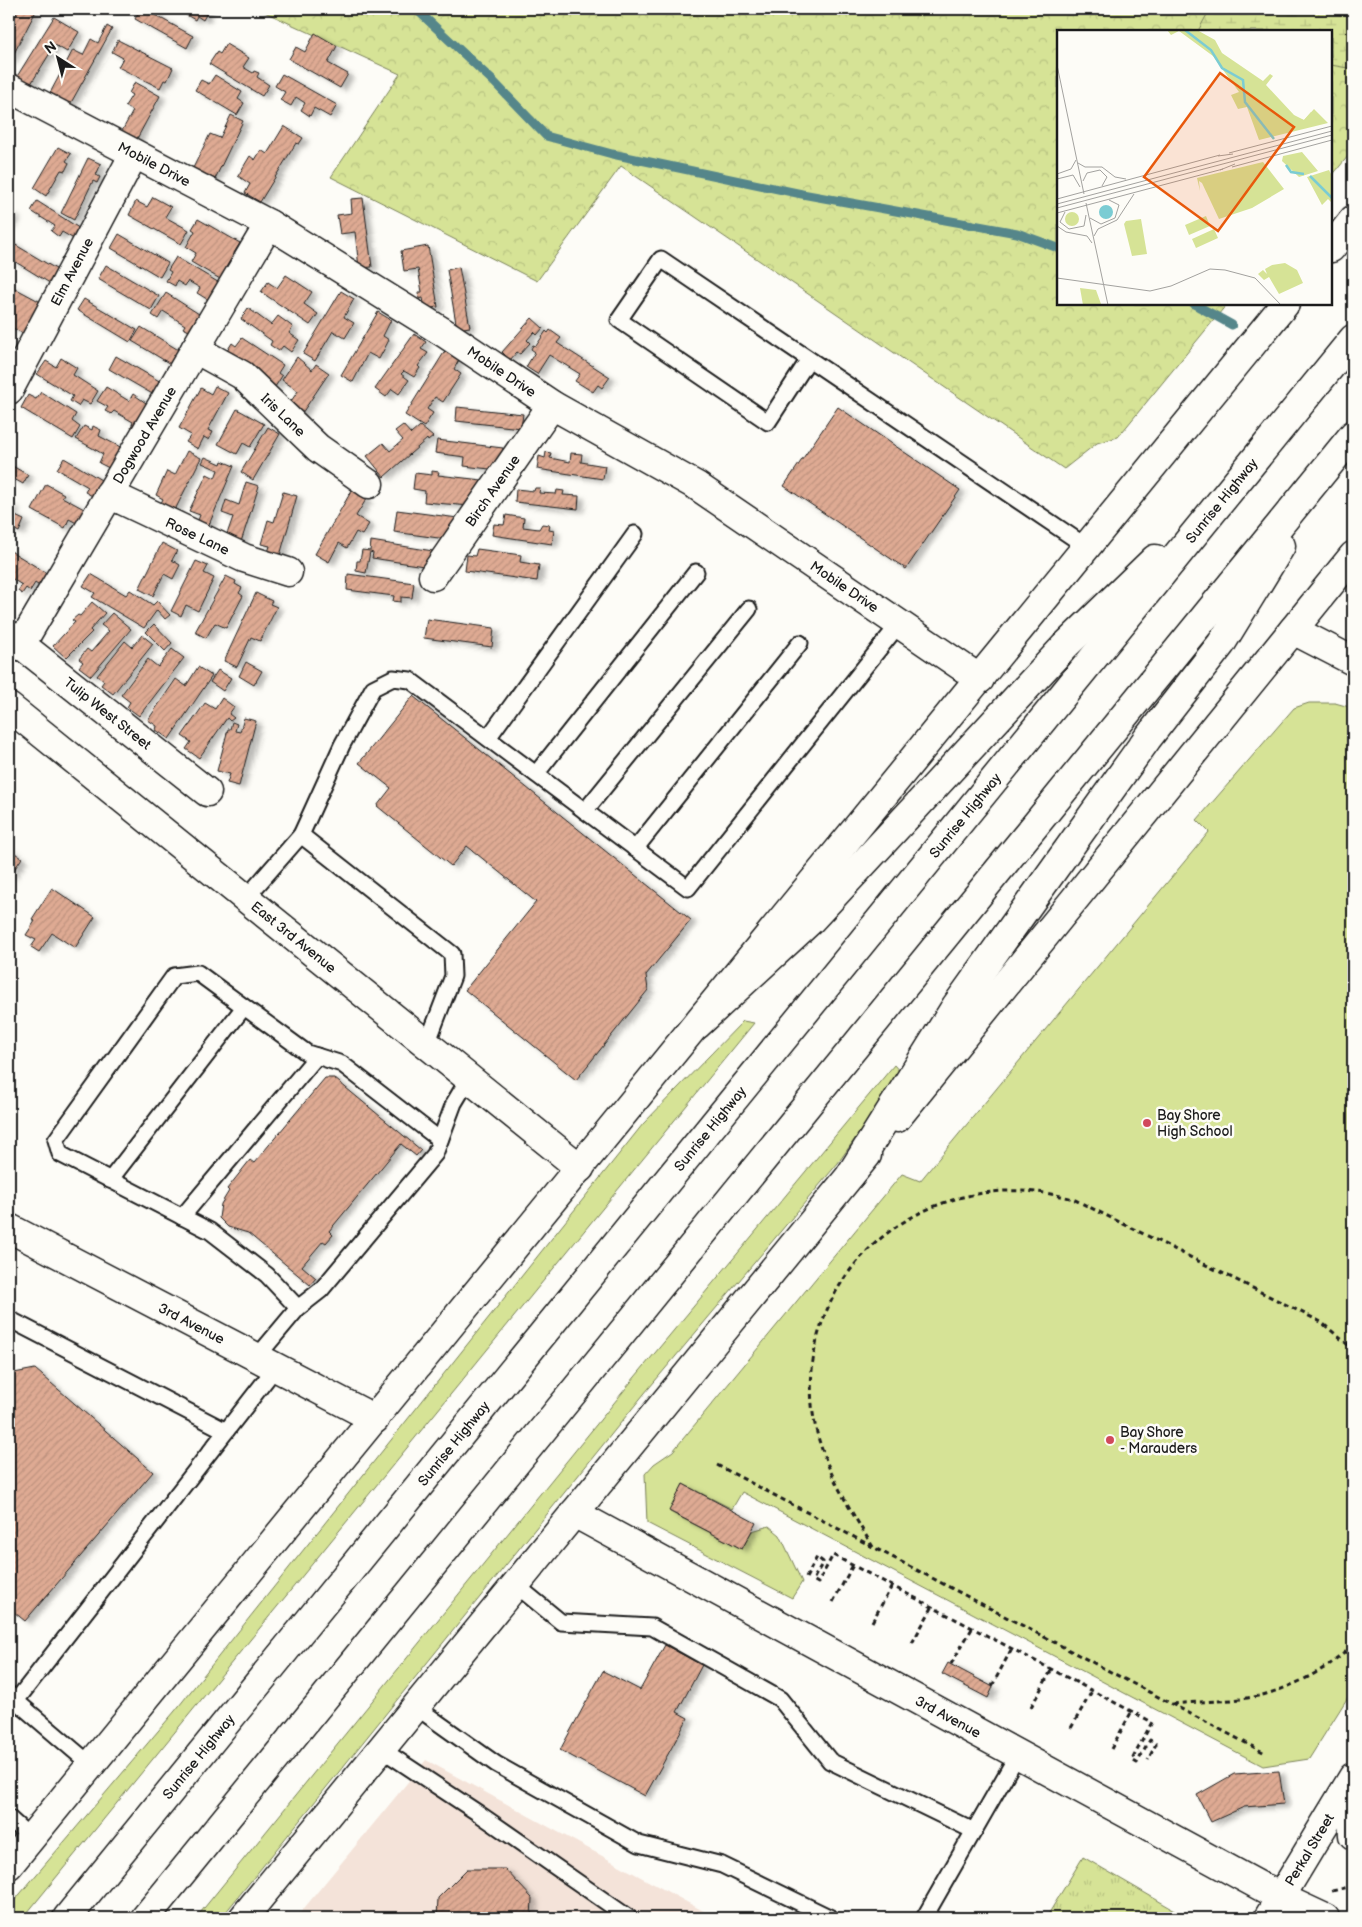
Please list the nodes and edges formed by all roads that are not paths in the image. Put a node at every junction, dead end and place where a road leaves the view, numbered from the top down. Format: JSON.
{"nodes":[{"id":1,"x":9,"y":88,"type":"edge"},
{"id":2,"x":134,"y":154,"type":"junction"},
{"id":3,"x":1353,"y":220,"type":"edge"},
{"id":4,"x":269,"y":224,"type":"junction"},
{"id":5,"x":1332,"y":247,"type":"edge"},
{"id":6,"x":1284,"y":305,"type":"edge"},
{"id":7,"x":1353,"y":339,"type":"edge"},
{"id":8,"x":195,"y":349,"type":"junction"},
{"id":9,"x":809,"y":359,"type":"junction"},
{"id":10,"x":9,"y":390,"type":"edge"},
{"id":11,"x":552,"y":405,"type":"junction"},
{"id":12,"x":1353,"y":435,"type":"edge"},
{"id":13,"x":1335,"y":458,"type":"junction"},
{"id":14,"x":1246,"y":471,"type":"junction"},
{"id":15,"x":369,"y":484,"type":"dead end"},
{"id":16,"x":109,"y":494,"type":"junction"},
{"id":17,"x":635,"y":534,"type":"dead end"},
{"id":18,"x":1087,"y":547,"type":"junction"},
{"id":19,"x":1353,"y":556,"type":"edge"},
{"id":20,"x":288,"y":572,"type":"dead end"},
{"id":21,"x":696,"y":572,"type":"dead end"},
{"id":22,"x":433,"y":576,"type":"dead end"},
{"id":23,"x":750,"y":610,"type":"dead end"},
{"id":24,"x":899,"y":624,"type":"junction"},
{"id":25,"x":1293,"y":630,"type":"junction"},
{"id":26,"x":14,"y":640,"type":"edge"},
{"id":27,"x":800,"y":643,"type":"dead end"},
{"id":28,"x":1353,"y":661,"type":"edge"},
{"id":29,"x":980,"y":679,"type":"junction"},
{"id":30,"x":9,"y":707,"type":"edge"},
{"id":31,"x":488,"y":738,"type":"junction"},
{"id":32,"x":536,"y":774,"type":"junction"},
{"id":33,"x":207,"y":792,"type":"dead end"},
{"id":34,"x":585,"y":811,"type":"junction"},
{"id":35,"x":301,"y":835,"type":"junction"},
{"id":36,"x":636,"y":849,"type":"junction"},
{"id":37,"x":246,"y":898,"type":"junction"},
{"id":38,"x":244,"y":1007,"type":"junction"},
{"id":39,"x":697,"y":1025,"type":"junction"},
{"id":40,"x":427,"y":1044,"type":"junction"},
{"id":41,"x":317,"y":1056,"type":"junction"},
{"id":42,"x":469,"y":1078,"type":"junction"},
{"id":43,"x":440,"y":1140,"type":"junction"},
{"id":44,"x":580,"y":1168,"type":"junction"},
{"id":45,"x":851,"y":1174,"type":"junction"},
{"id":46,"x":110,"y":1180,"type":"junction"},
{"id":47,"x":182,"y":1217,"type":"junction"},
{"id":48,"x":9,"y":1228,"type":"edge"},
{"id":49,"x":298,"y":1308,"type":"junction"},
{"id":50,"x":9,"y":1319,"type":"edge"},
{"id":51,"x":266,"y":1362,"type":"junction"},
{"id":52,"x":375,"y":1419,"type":"junction"},
{"id":53,"x":226,"y":1431,"type":"junction"},
{"id":54,"x":574,"y":1513,"type":"junction"},
{"id":55,"x":516,"y":1585,"type":"junction"},
{"id":56,"x":12,"y":1697,"type":"edge"},
{"id":57,"x":416,"y":1707,"type":"junction"},
{"id":58,"x":381,"y":1750,"type":"junction"},
{"id":59,"x":1018,"y":1754,"type":"junction"},
{"id":60,"x":91,"y":1765,"type":"junction"},
{"id":61,"x":1351,"y":1780,"type":"edge"},
{"id":62,"x":9,"y":1818,"type":"edge"},
{"id":63,"x":974,"y":1831,"type":"junction"},
{"id":64,"x":1353,"y":1835,"type":"edge"},
{"id":65,"x":31,"y":1838,"type":"junction"},
{"id":66,"x":9,"y":1865,"type":"edge"},
{"id":67,"x":1325,"y":1905,"type":"edge"},
{"id":68,"x":1274,"y":1907,"type":"edge"},
{"id":69,"x":67,"y":1918,"type":"edge"},
{"id":70,"x":145,"y":1918,"type":"edge"},
{"id":71,"x":243,"y":1918,"type":"edge"},
{"id":72,"x":629,"y":1918,"type":"edge"},
{"id":73,"x":831,"y":1918,"type":"edge"},
{"id":74,"x":924,"y":1918,"type":"edge"}],
"edges":[{"from":1,"to":2,"type":"main road","name":"Mobile Drive"},
{"from":2,"to":4,"type":"main road","name":"Mobile Drive"},
{"from":2,"to":10,"type":"main road","name":"Elm Avenue"},
{"from":3,"to":5,"type":"main road"},
{"from":4,"to":8,"type":"main road","name":"Dogwood Avenue"},
{"from":4,"to":11,"type":"main road","name":"Mobile Drive"},
{"from":6,"to":18,"type":"main road"},
{"from":7,"to":14,"type":"main road","name":"Sunrise Highway"},
{"from":8,"to":15,"type":"main road","name":"Iris Lane"},
{"from":8,"to":16,"type":"main road","name":"Dogwood Avenue"},
{"from":9,"to":9,"type":"lane"},
{"from":9,"to":18,"type":"lane"},
{"from":11,"to":22,"type":"main road","name":"Birch Avenue"},
{"from":11,"to":24,"type":"main road","name":"Mobile Drive"},
{"from":12,"to":13,"type":"main road"},
{"from":13,"to":45,"type":"main road"},
{"from":13,"to":70,"type":"main road"},
{"from":14,"to":39,"type":"main road"},
{"from":14,"to":69,"type":"main road","name":"Sunrise Highway"},
{"from":16,"to":20,"type":"main road","name":"Rose Lane"},
{"from":16,"to":26,"type":"main road","name":"Dogwood Avenue"},
{"from":17,"to":31,"type":"lane"},
{"from":18,"to":29,"type":"main road"},
{"from":19,"to":25,"type":"main road"},
{"from":21,"to":32,"type":"lane"},
{"from":23,"to":34,"type":"lane"},
{"from":24,"to":29,"type":"main road","name":"Mobile Drive"},
{"from":24,"to":36,"type":"lane"},
{"from":25,"to":28,"type":"main road"},
{"from":25,"to":45,"type":"main road"},
{"from":26,"to":33,"type":"main road","name":"Tulip West Street"},
{"from":27,"to":36,"type":"lane"},
{"from":29,"to":39,"type":"main road"},
{"from":30,"to":37,"type":"main road","name":"East 3rd Avenue"},
{"from":31,"to":32,"type":"lane"},
{"from":31,"to":35,"type":"lane"},
{"from":32,"to":34,"type":"lane"},
{"from":34,"to":36,"type":"lane"},
{"from":35,"to":37,"type":"lane"},
{"from":35,"to":40,"type":"lane"},
{"from":37,"to":40,"type":"main road","name":"East 3rd Avenue"},
{"from":38,"to":41,"type":"lane"},
{"from":38,"to":46,"type":"lane"},
{"from":38,"to":46,"type":"lane"},
{"from":39,"to":44,"type":"main road"},
{"from":40,"to":42,"type":"main road","name":"East 3rd Avenue"},
{"from":41,"to":43,"type":"lane"},
{"from":41,"to":47,"type":"lane"},
{"from":42,"to":43,"type":"lane"},
{"from":42,"to":44,"type":"main road","name":"East 3rd Avenue"},
{"from":43,"to":49,"type":"lane"},
{"from":44,"to":52,"type":"main road"},
{"from":45,"to":54,"type":"main road"},
{"from":46,"to":47,"type":"lane"},
{"from":47,"to":49,"type":"lane"},
{"from":48,"to":51,"type":"main road","name":"3rd Avenue"},
{"from":49,"to":51,"type":"lane"},
{"from":50,"to":53,"type":"lane"},
{"from":51,"to":52,"type":"main road","name":"3rd Avenue"},
{"from":51,"to":53,"type":"lane"},
{"from":52,"to":60,"type":"main road"},
{"from":53,"to":56,"type":"lane"},
{"from":54,"to":55,"type":"main road"},
{"from":54,"to":59,"type":"main road","name":"3rd Avenue"},
{"from":55,"to":57,"type":"main road"},
{"from":55,"to":63,"type":"lane"},
{"from":56,"to":60,"type":"lane"},
{"from":57,"to":58,"type":"main road"},
{"from":57,"to":73,"type":"lane"},
{"from":58,"to":71,"type":"main road"},
{"from":58,"to":72,"type":"lane"},
{"from":59,"to":63,"type":"lane"},
{"from":59,"to":68,"type":"main road","name":"3rd Avenue"},
{"from":60,"to":65,"type":"main road"},
{"from":61,"to":64,"type":"main road"},
{"from":61,"to":68,"type":"main road","name":"Perkal Street"},
{"from":62,"to":65,"type":"lane"},
{"from":63,"to":74,"type":"lane"},
{"from":65,"to":66,"type":"main road"},
{"from":67,"to":68,"type":"main road","name":"3rd Avenue"}]}
